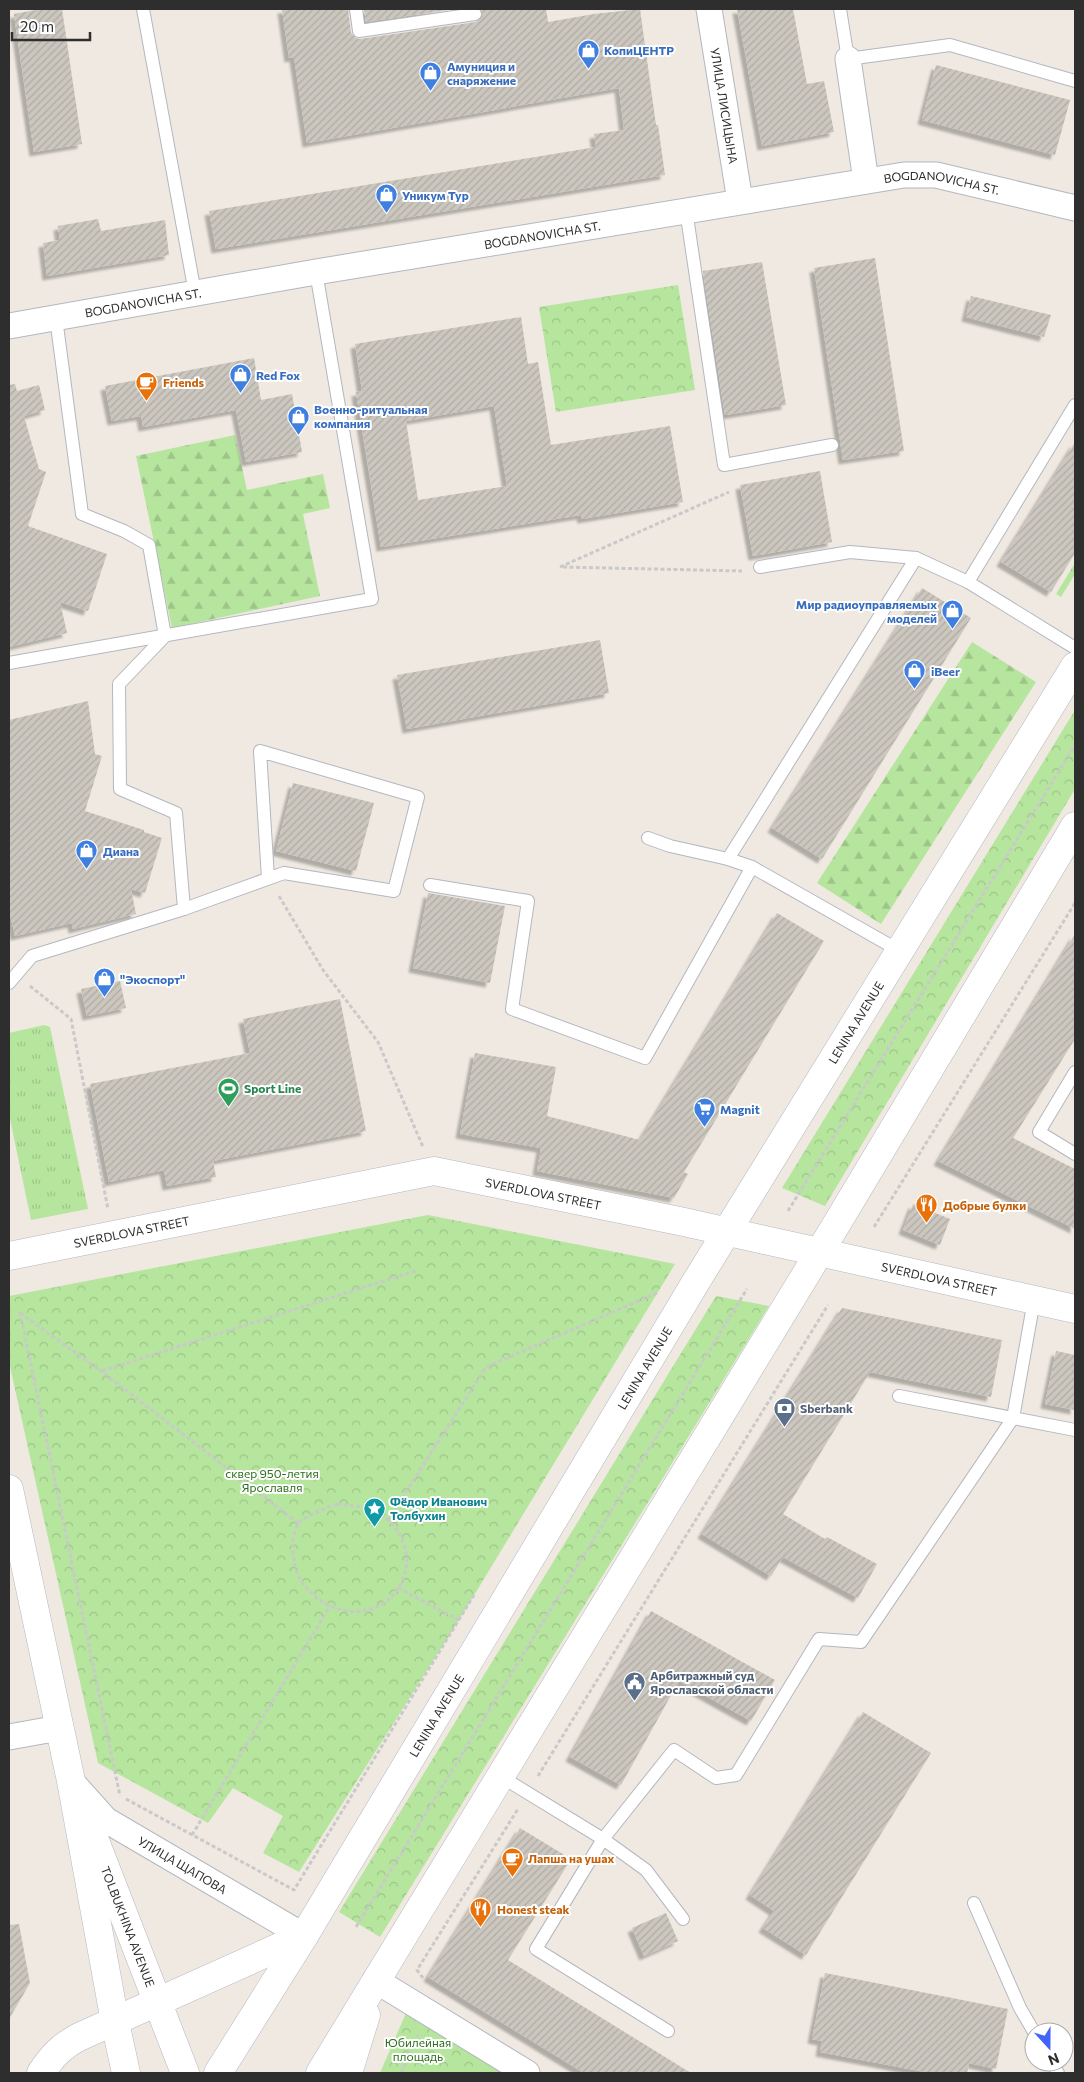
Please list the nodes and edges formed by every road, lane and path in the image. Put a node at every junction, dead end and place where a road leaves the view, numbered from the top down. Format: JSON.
{"nodes":[{"id":1,"x":143,"y":9,"type":"edge"},
{"id":2,"x":356,"y":9,"type":"edge"},
{"id":3,"x":709,"y":9,"type":"edge"},
{"id":4,"x":840,"y":9,"type":"edge"},
{"id":5,"x":476,"y":14,"type":"dead end"},
{"id":6,"x":848,"y":60,"type":"junction"},
{"id":7,"x":1075,"y":81,"type":"edge"},
{"id":8,"x":866,"y":181,"type":"junction"},
{"id":9,"x":740,"y":201,"type":"junction"},
{"id":10,"x":1075,"y":208,"type":"edge"},
{"id":11,"x":686,"y":210,"type":"junction"},
{"id":12,"x":316,"y":272,"type":"junction"},
{"id":13,"x":195,"y":293,"type":"junction"},
{"id":14,"x":56,"y":318,"type":"junction"},
{"id":15,"x":9,"y":326,"type":"edge"},
{"id":16,"x":1075,"y":405,"type":"edge"},
{"id":17,"x":832,"y":445,"type":"dead end"},
{"id":18,"x":729,"y":492,"type":"dead end"},
{"id":19,"x":916,"y":558,"type":"junction"},
{"id":20,"x":760,"y":568,"type":"dead end"},
{"id":21,"x":742,"y":571,"type":"dead end"},
{"id":22,"x":968,"y":582,"type":"junction"},
{"id":23,"x":166,"y":636,"type":"junction"},
{"id":24,"x":1075,"y":648,"type":"edge"},
{"id":25,"x":9,"y":664,"type":"edge"},
{"id":26,"x":1075,"y":666,"type":"edge"},
{"id":27,"x":1075,"y":745,"type":"edge"},
{"id":28,"x":1075,"y":826,"type":"edge"},
{"id":29,"x":648,"y":838,"type":"dead end"},
{"id":30,"x":728,"y":859,"type":"junction"},
{"id":31,"x":752,"y":867,"type":"junction"},
{"id":32,"x":268,"y":878,"type":"junction"},
{"id":33,"x":430,"y":885,"type":"dead end"},
{"id":34,"x":1075,"y":903,"type":"edge"},
{"id":35,"x":184,"y":909,"type":"junction"},
{"id":36,"x":900,"y":951,"type":"junction"},
{"id":37,"x":12,"y":979,"type":"edge"},
{"id":38,"x":1075,"y":1072,"type":"edge"},
{"id":39,"x":1075,"y":1154,"type":"edge"},
{"id":40,"x":434,"y":1171,"type":"junction"},
{"id":41,"x":108,"y":1211,"type":"dead end"},
{"id":42,"x":788,"y":1211,"type":"dead end"},
{"id":43,"x":874,"y":1227,"type":"dead end"},
{"id":44,"x":728,"y":1232,"type":"junction"},
{"id":45,"x":819,"y":1253,"type":"junction"},
{"id":46,"x":9,"y":1256,"type":"edge"},
{"id":47,"x":418,"y":1270,"type":"dead end"},
{"id":48,"x":660,"y":1287,"type":"dead end"},
{"id":49,"x":747,"y":1289,"type":"dead end"},
{"id":50,"x":657,"y":1293,"type":"junction"},
{"id":51,"x":1034,"y":1300,"type":"junction"},
{"id":52,"x":652,"y":1301,"type":"dead end"},
{"id":53,"x":828,"y":1305,"type":"dead end"},
{"id":54,"x":1075,"y":1309,"type":"edge"},
{"id":55,"x":101,"y":1371,"type":"junction"},
{"id":56,"x":899,"y":1396,"type":"dead end"},
{"id":57,"x":1014,"y":1418,"type":"junction"},
{"id":58,"x":1075,"y":1430,"type":"edge"},
{"id":59,"x":9,"y":1489,"type":"edge"},
{"id":60,"x":388,"y":1520,"type":"junction"},
{"id":61,"x":298,"y":1523,"type":"junction"},
{"id":62,"x":479,"y":1587,"type":"dead end"},
{"id":63,"x":398,"y":1588,"type":"junction"},
{"id":64,"x":330,"y":1606,"type":"junction"},
{"id":65,"x":459,"y":1620,"type":"junction"},
{"id":66,"x":59,"y":1728,"type":"junction"},
{"id":67,"x":9,"y":1737,"type":"edge"},
{"id":68,"x":500,"y":1776,"type":"junction"},
{"id":69,"x":71,"y":1781,"type":"junction"},
{"id":70,"x":528,"y":1792,"type":"junction"},
{"id":71,"x":192,"y":1835,"type":"junction"},
{"id":72,"x":603,"y":1839,"type":"junction"},
{"id":73,"x":974,"y":1903,"type":"dead end"},
{"id":74,"x":683,"y":1918,"type":"dead end"},
{"id":75,"x":356,"y":1926,"type":"dead end"},
{"id":76,"x":304,"y":1936,"type":"junction"},
{"id":77,"x":375,"y":1980,"type":"junction"},
{"id":78,"x":426,"y":1983,"type":"dead end"},
{"id":79,"x":158,"y":2002,"type":"junction"},
{"id":80,"x":115,"y":2022,"type":"junction"},
{"id":81,"x":1028,"y":2022,"type":"edge"},
{"id":82,"x":668,"y":2031,"type":"dead end"},
{"id":83,"x":419,"y":2032,"type":"dead end"},
{"id":84,"x":41,"y":2073,"type":"edge"},
{"id":85,"x":126,"y":2073,"type":"edge"},
{"id":86,"x":185,"y":2073,"type":"edge"},
{"id":87,"x":218,"y":2073,"type":"edge"},
{"id":88,"x":320,"y":2073,"type":"edge"},
{"id":89,"x":348,"y":2073,"type":"edge"},
{"id":90,"x":402,"y":2073,"type":"edge"},
{"id":91,"x":527,"y":2073,"type":"edge"}],
"edges":[{"from":1,"to":13,"type":"lane"},
{"from":2,"to":5,"type":"lane"},
{"from":3,"to":9,"type":"street","name":"УЛИЦА ЛИСИЦЫНА"},
{"from":4,"to":6,"type":"lane"},
{"from":6,"to":7,"type":"lane"},
{"from":6,"to":8,"type":"street"},
{"from":8,"to":9,"type":"street","name":"BOGDANOVICHA ST."},
{"from":8,"to":10,"type":"street","name":"BOGDANOVICHA ST."},
{"from":9,"to":11,"type":"street","name":"BOGDANOVICHA ST."},
{"from":11,"to":12,"type":"street","name":"BOGDANOVICHA ST."},
{"from":11,"to":17,"type":"lane"},
{"from":12,"to":13,"type":"street","name":"BOGDANOVICHA ST."},
{"from":12,"to":23,"type":"lane"},
{"from":13,"to":14,"type":"street","name":"BOGDANOVICHA ST."},
{"from":14,"to":15,"type":"street","name":"BOGDANOVICHA ST."},
{"from":14,"to":23,"type":"lane"},
{"from":16,"to":22,"type":"lane"},
{"from":18,"to":21,"type":"path"},
{"from":19,"to":20,"type":"lane"},
{"from":19,"to":22,"type":"lane"},
{"from":19,"to":30,"type":"lane"},
{"from":22,"to":24,"type":"lane"},
{"from":23,"to":25,"type":"lane"},
{"from":23,"to":35,"type":"lane"},
{"from":26,"to":36,"type":"main road","name":"LENINA AVENUE"},
{"from":27,"to":42,"type":"path"},
{"from":28,"to":45,"type":"main road"},
{"from":29,"to":30,"type":"lane"},
{"from":30,"to":31,"type":"lane"},
{"from":31,"to":33,"type":"lane"},
{"from":31,"to":36,"type":"lane"},
{"from":32,"to":32,"type":"lane"},
{"from":32,"to":35,"type":"lane"},
{"from":32,"to":40,"type":"path"},
{"from":34,"to":43,"type":"path"},
{"from":35,"to":37,"type":"lane"},
{"from":36,"to":44,"type":"main road","name":"LENINA AVENUE"},
{"from":37,"to":41,"type":"path"},
{"from":38,"to":39,"type":"lane"},
{"from":40,"to":44,"type":"main road","name":"SVERDLOVA STREET"},
{"from":40,"to":46,"type":"main road","name":"SVERDLOVA STREET"},
{"from":44,"to":45,"type":"main road","name":"SVERDLOVA STREET"},
{"from":44,"to":76,"type":"main road","name":"LENINA AVENUE"},
{"from":45,"to":51,"type":"main road","name":"SVERDLOVA STREET"},
{"from":45,"to":68,"type":"main road"},
{"from":47,"to":55,"type":"path"},
{"from":48,"to":50,"type":"path"},
{"from":49,"to":75,"type":"path"},
{"from":50,"to":52,"type":"path"},
{"from":50,"to":60,"type":"path"},
{"from":51,"to":54,"type":"main road","name":"SVERDLOVA STREET"},
{"from":51,"to":57,"type":"lane"},
{"from":53,"to":70,"type":"path"},
{"from":55,"to":61,"type":"path"},
{"from":55,"to":71,"type":"path"},
{"from":56,"to":57,"type":"lane"},
{"from":57,"to":58,"type":"lane"},
{"from":57,"to":72,"type":"lane"},
{"from":59,"to":66,"type":"main road","name":"TOLBUKHINA AVENUE"},
{"from":60,"to":61,"type":"path"},
{"from":60,"to":63,"type":"path"},
{"from":61,"to":64,"type":"path"},
{"from":62,"to":65,"type":"path"},
{"from":63,"to":64,"type":"path"},
{"from":63,"to":65,"type":"path"},
{"from":64,"to":71,"type":"path"},
{"from":65,"to":71,"type":"path"},
{"from":66,"to":67,"type":"street"},
{"from":66,"to":69,"type":"main road","name":"TOLBUKHINA AVENUE"},
{"from":68,"to":70,"type":"lane"},
{"from":68,"to":77,"type":"main road"},
{"from":69,"to":76,"type":"street","name":"УЛИЦА ЩАПОВА"},
{"from":69,"to":79,"type":"main road","name":"TOLBUKHINA AVENUE"},
{"from":69,"to":80,"type":"main road","name":"TOLBUKHINA AVENUE"},
{"from":70,"to":72,"type":"lane"},
{"from":70,"to":78,"type":"path"},
{"from":72,"to":74,"type":"lane"},
{"from":72,"to":82,"type":"lane"},
{"from":73,"to":81,"type":"lane"},
{"from":76,"to":79,"type":"main road"},
{"from":76,"to":87,"type":"main road","name":"LENINA AVENUE"},
{"from":77,"to":88,"type":"main road"},
{"from":77,"to":89,"type":"main road"},
{"from":77,"to":91,"type":"street"},
{"from":79,"to":80,"type":"main road"},
{"from":79,"to":86,"type":"main road","name":"TOLBUKHINA AVENUE"},
{"from":80,"to":84,"type":"main road"},
{"from":80,"to":85,"type":"main road","name":"TOLBUKHINA AVENUE"},
{"from":83,"to":90,"type":"path"}]}
